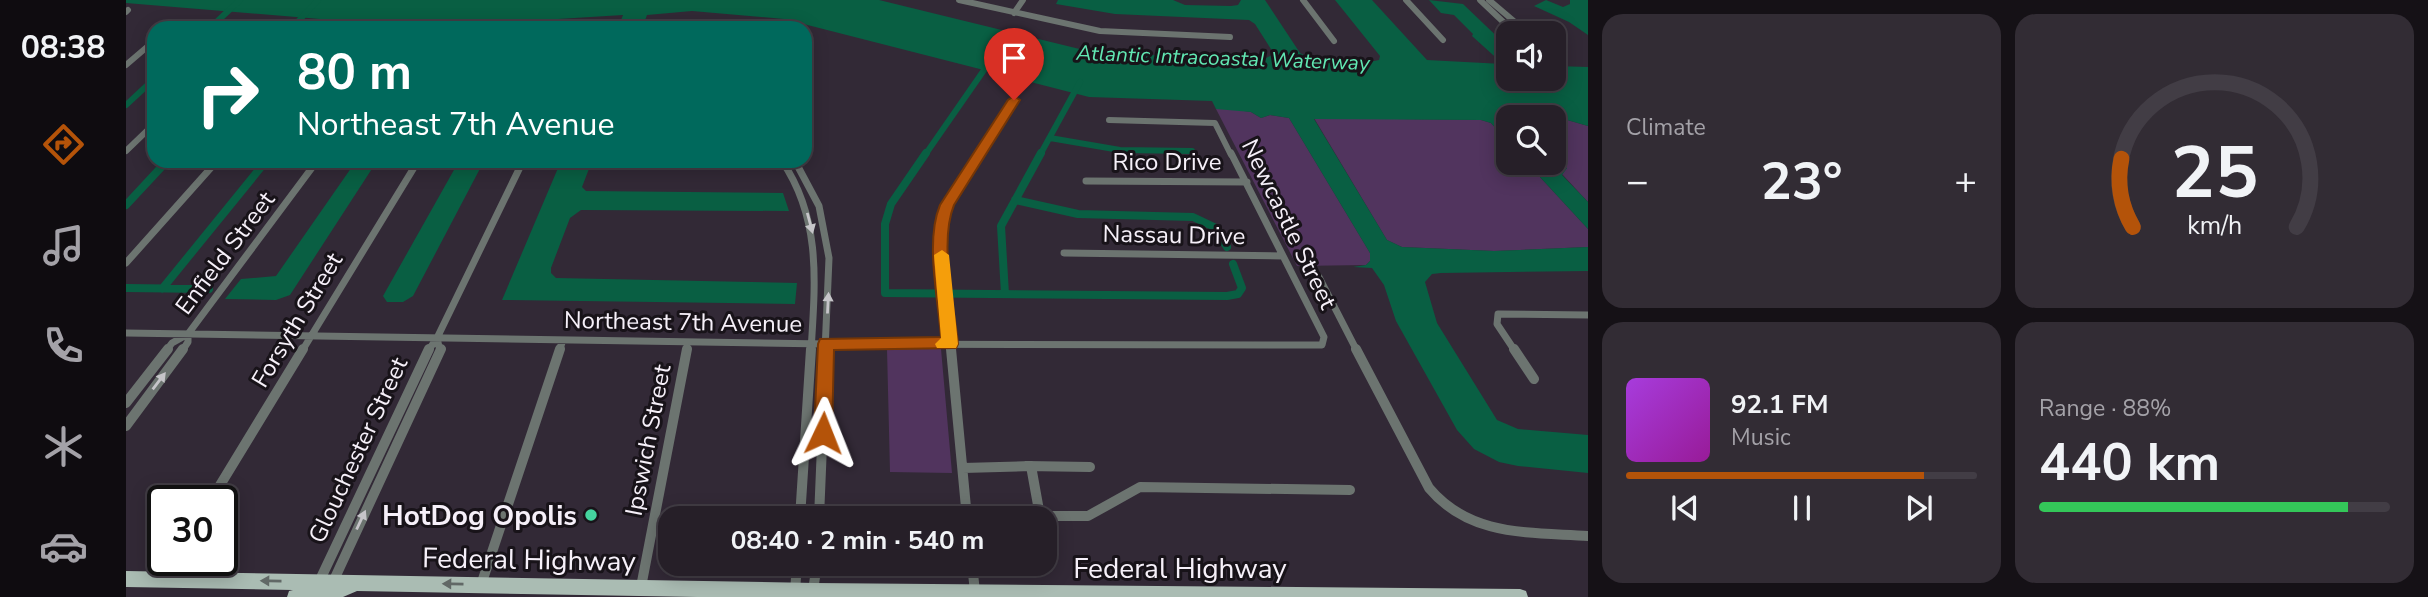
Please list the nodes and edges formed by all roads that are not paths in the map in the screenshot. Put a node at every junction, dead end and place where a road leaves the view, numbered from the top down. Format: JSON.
{"nodes":[{"id":1,"x":959,"y":0,"type":"edge"},
{"id":2,"x":1023,"y":0,"type":"edge"},
{"id":3,"x":1303,"y":0,"type":"edge"},
{"id":4,"x":1406,"y":0,"type":"edge"},
{"id":5,"x":1480,"y":0,"type":"edge"},
{"id":6,"x":1489,"y":0,"type":"edge"},
{"id":7,"x":1013,"y":13,"type":"junction"},
{"id":8,"x":1502,"y":21,"type":"edge"},
{"id":9,"x":1514,"y":21,"type":"edge"},
{"id":10,"x":1230,"y":37,"type":"dead end"},
{"id":11,"x":1443,"y":40,"type":"dead end"},
{"id":12,"x":1334,"y":41,"type":"dead end"},
{"id":13,"x":147,"y":47,"type":"edge"},
{"id":14,"x":126,"y":65,"type":"edge"},
{"id":15,"x":1014,"y":100,"type":"dead end"},
{"id":16,"x":1109,"y":120,"type":"dead end"},
{"id":17,"x":147,"y":131,"type":"edge"},
{"id":18,"x":126,"y":151,"type":"edge"},
{"id":19,"x":211,"y":168,"type":"edge"},
{"id":20,"x":312,"y":168,"type":"edge"},
{"id":21,"x":414,"y":168,"type":"edge"},
{"id":22,"x":520,"y":168,"type":"edge"},
{"id":23,"x":786,"y":168,"type":"edge"},
{"id":24,"x":799,"y":168,"type":"edge"},
{"id":25,"x":1086,"y":181,"type":"dead end"},
{"id":26,"x":1247,"y":182,"type":"junction"},
{"id":27,"x":828,"y":245,"type":"junction"},
{"id":28,"x":814,"y":246,"type":"junction"},
{"id":29,"x":1064,"y":253,"type":"dead end"},
{"id":30,"x":1283,"y":256,"type":"junction"},
{"id":31,"x":126,"y":263,"type":"edge"},
{"id":32,"x":1319,"y":276,"type":"dead end"},
{"id":33,"x":1588,"y":315,"type":"edge"},
{"id":34,"x":126,"y":333,"type":"edge"},
{"id":35,"x":188,"y":334,"type":"junction"},
{"id":36,"x":312,"y":336,"type":"junction"},
{"id":37,"x":438,"y":338,"type":"junction"},
{"id":38,"x":563,"y":340,"type":"junction"},
{"id":39,"x":688,"y":342,"type":"junction"},
{"id":40,"x":811,"y":344,"type":"junction"},
{"id":41,"x":826,"y":344,"type":"junction"},
{"id":42,"x":950,"y":344,"type":"junction"},
{"id":43,"x":1322,"y":345,"type":"joint"},
{"id":44,"x":1534,"y":379,"type":"dead end"},
{"id":45,"x":126,"y":403,"type":"edge"},
{"id":46,"x":126,"y":426,"type":"edge"},
{"id":47,"x":1031,"y":466,"type":"junction"},
{"id":48,"x":1090,"y":467,"type":"dead end"},
{"id":49,"x":963,"y":468,"type":"dead end"},
{"id":50,"x":367,"y":479,"type":"junction"},
{"id":51,"x":380,"y":479,"type":"junction"},
{"id":52,"x":220,"y":485,"type":"edge"},
{"id":53,"x":1350,"y":490,"type":"dead end"},
{"id":54,"x":801,"y":506,"type":"edge"},
{"id":55,"x":819,"y":506,"type":"edge"},
{"id":56,"x":966,"y":506,"type":"edge"},
{"id":57,"x":1588,"y":536,"type":"edge"},
{"id":58,"x":165,"y":576,"type":"edge"},
{"id":59,"x":797,"y":576,"type":"edge"},
{"id":60,"x":816,"y":576,"type":"edge"},
{"id":61,"x":973,"y":576,"type":"edge"},
{"id":62,"x":126,"y":579,"type":"edge"},
{"id":63,"x":163,"y":579,"type":"junction"},
{"id":64,"x":481,"y":585,"type":"junction"},
{"id":65,"x":324,"y":587,"type":"edge"},
{"id":66,"x":641,"y":587,"type":"junction"},
{"id":67,"x":975,"y":592,"type":"junction"},
{"id":68,"x":797,"y":594,"type":"edge"},
{"id":69,"x":814,"y":594,"type":"edge"},
{"id":70,"x":1136,"y":595,"type":"edge"},
{"id":71,"x":1172,"y":595,"type":"edge"},
{"id":72,"x":1455,"y":596,"type":"edge"},
{"id":73,"x":1498,"y":596,"type":"edge"},
{"id":74,"x":295,"y":597,"type":"edge"},
{"id":75,"x":1520,"y":597,"type":"edge"}],
"edges":[{"from":1,"to":7,"type":"street"},
{"from":2,"to":7,"type":"street"},
{"from":3,"to":12,"type":"street"},
{"from":4,"to":11,"type":"street"},
{"from":5,"to":8,"type":"street"},
{"from":6,"to":9,"type":"street"},
{"from":7,"to":10,"type":"street"},
{"from":13,"to":14,"type":"street"},
{"from":15,"to":42,"type":"street"},
{"from":16,"to":26,"type":"street","name":"Newcastle Street"},
{"from":17,"to":18,"type":"street"},
{"from":19,"to":31,"type":"street"},
{"from":20,"to":35,"type":"street","name":"Enfield Street"},
{"from":21,"to":36,"type":"street","name":"Forsyth Street"},
{"from":22,"to":37,"type":"street","name":"Glouchester Street"},
{"from":23,"to":28,"type":"street","one_way":true},
{"from":24,"to":27,"type":"street"},
{"from":25,"to":26,"type":"street","name":"Rico Drive"},
{"from":26,"to":30,"type":"street","name":"Newcastle Street"},
{"from":27,"to":28,"type":"street"},
{"from":41,"to":27,"type":"street","one_way":true},
{"from":28,"to":40,"type":"street"},
{"from":29,"to":30,"type":"street","name":"Nassau Drive"},
{"from":30,"to":43,"type":"street","name":"Newcastle Street"},
{"from":32,"to":57,"type":"street"},
{"from":33,"to":44,"type":"street"},
{"from":34,"to":35,"type":"street","name":"Northeast 7th Avenue"},
{"from":35,"to":36,"type":"street","name":"Northeast 7th Avenue"},
{"from":35,"to":45,"type":"street","name":"Enfield Street"},
{"from":46,"to":35,"type":"street","name":"Enfield Street","one_way":true},
{"from":36,"to":37,"type":"street","name":"Northeast 7th Avenue"},
{"from":36,"to":52,"type":"street","name":"Forsyth Street"},
{"from":37,"to":38,"type":"street","name":"Northeast 7th Avenue"},
{"from":37,"to":50,"type":"street","name":"Glouchester Street"},
{"from":37,"to":51,"type":"street","name":"Glouchester Street"},
{"from":38,"to":39,"type":"street","name":"Northeast 7th Avenue"},
{"from":38,"to":64,"type":"street"},
{"from":39,"to":40,"type":"street","name":"Northeast 7th Avenue"},
{"from":39,"to":66,"type":"street","name":"Ipswich Street"},
{"from":40,"to":41,"type":"street","name":"Northeast 7th Avenue"},
{"from":40,"to":54,"type":"street"},
{"from":41,"to":42,"type":"street","name":"Northeast 7th Avenue"},
{"from":41,"to":55,"type":"street"},
{"from":42,"to":43,"type":"street","name":"Northeast 7th Avenue"},
{"from":42,"to":56,"type":"street"},
{"from":47,"to":48,"type":"street"},
{"from":47,"to":49,"type":"street"},
{"from":47,"to":53,"type":"street"},
{"from":50,"to":51,"type":"street"},
{"from":50,"to":65,"type":"street","name":"Glouchester Street"},
{"from":65,"to":51,"type":"street","name":"Glouchester Street","one_way":true},
{"from":58,"to":63,"type":"street"},
{"from":59,"to":68,"type":"street"},
{"from":60,"to":69,"type":"street"},
{"from":61,"to":67,"type":"street"},
{"from":62,"to":63,"type":"main road"},
{"from":65,"to":63,"type":"main road","one_way":true},
{"from":64,"to":65,"type":"main road","name":"Federal Highway","one_way":true},
{"from":64,"to":66,"type":"main road","name":"Federal Highway"},
{"from":65,"to":74,"type":"main road"},
{"from":66,"to":68,"type":"main road","name":"Federal Highway"},
{"from":67,"to":69,"type":"main road","name":"Federal Highway"},
{"from":67,"to":70,"type":"main road","name":"Federal Highway"},
{"from":68,"to":69,"type":"main road","name":"Federal Highway"},
{"from":70,"to":71,"type":"main road","name":"Federal Highway"},
{"from":71,"to":72,"type":"main road","name":"Federal Highway"},
{"from":72,"to":73,"type":"main road","name":"Federal Highway"},
{"from":73,"to":75,"type":"main road","name":"Federal Highway"}]}
